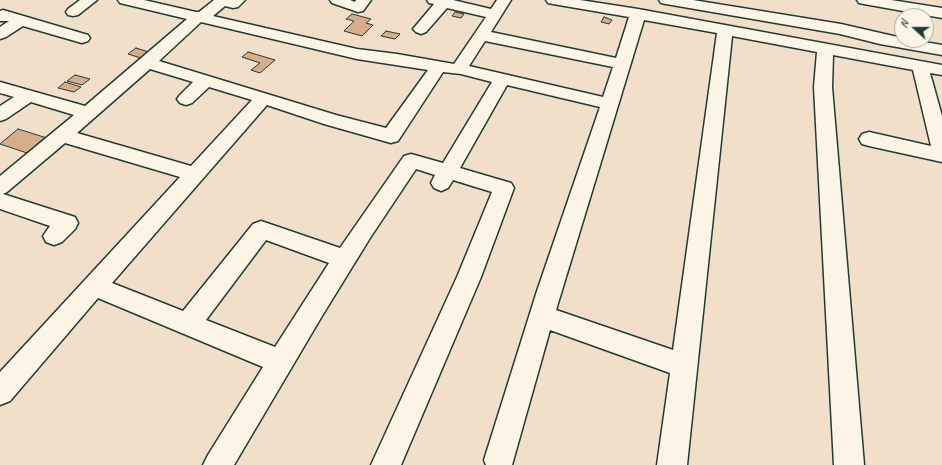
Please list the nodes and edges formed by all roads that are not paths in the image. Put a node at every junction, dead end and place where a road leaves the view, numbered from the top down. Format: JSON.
{"nodes":[{"id":1,"x":90,"y":0,"type":"edge"},
{"id":2,"x":125,"y":0,"type":"edge"},
{"id":3,"x":238,"y":0,"type":"edge"},
{"id":4,"x":337,"y":0,"type":"edge"},
{"id":5,"x":364,"y":0,"type":"edge"},
{"id":6,"x":504,"y":0,"type":"edge"},
{"id":7,"x":553,"y":0,"type":"edge"},
{"id":8,"x":666,"y":0,"type":"edge"},
{"id":9,"x":864,"y":0,"type":"edge"},
{"id":10,"x":926,"y":0,"type":"edge"},
{"id":11,"x":441,"y":1,"type":"edge"},
{"id":12,"x":73,"y":12,"type":"dead end"},
{"id":13,"x":942,"y":12,"type":"edge"},
{"id":14,"x":494,"y":14,"type":"junction"},
{"id":15,"x":638,"y":14,"type":"junction"},
{"id":16,"x":0,"y":16,"type":"edge"},
{"id":17,"x":201,"y":17,"type":"junction"},
{"id":18,"x":21,"y":20,"type":"junction"},
{"id":19,"x":421,"y":29,"type":"dead end"},
{"id":20,"x":725,"y":30,"type":"junction"},
{"id":21,"x":0,"y":33,"type":"edge"},
{"id":22,"x":481,"y":35,"type":"junction"},
{"id":23,"x":82,"y":38,"type":"dead end"},
{"id":24,"x":825,"y":49,"type":"junction"},
{"id":25,"x":942,"y":50,"type":"edge"},
{"id":26,"x":148,"y":63,"type":"junction"},
{"id":27,"x":622,"y":64,"type":"junction"},
{"id":28,"x":440,"y":66,"type":"junction"},
{"id":29,"x":920,"y":66,"type":"junction"},
{"id":30,"x":459,"y":69,"type":"junction"},
{"id":31,"x":942,"y":70,"type":"edge"},
{"id":32,"x":502,"y":79,"type":"junction"},
{"id":33,"x":206,"y":80,"type":"junction"},
{"id":34,"x":1,"y":91,"type":"edge"},
{"id":35,"x":28,"y":94,"type":"junction"},
{"id":36,"x":264,"y":98,"type":"junction"},
{"id":37,"x":186,"y":99,"type":"dead end"},
{"id":38,"x":610,"y":104,"type":"junction"},
{"id":39,"x":0,"y":115,"type":"edge"},
{"id":40,"x":86,"y":115,"type":"junction"},
{"id":41,"x":62,"y":135,"type":"junction"},
{"id":42,"x":870,"y":139,"type":"dead end"},
{"id":43,"x":942,"y":152,"type":"edge"},
{"id":44,"x":942,"y":155,"type":"edge"},
{"id":45,"x":195,"y":174,"type":"junction"},
{"id":46,"x":444,"y":178,"type":"junction"},
{"id":47,"x":0,"y":187,"type":"edge"},
{"id":48,"x":0,"y":201,"type":"edge"},
{"id":49,"x":54,"y":236,"type":"dead end"},
{"id":50,"x":345,"y":259,"type":"junction"},
{"id":51,"x":94,"y":286,"type":"junction"},
{"id":52,"x":542,"y":316,"type":"junction"},
{"id":53,"x":188,"y":324,"type":"junction"},
{"id":54,"x":280,"y":362,"type":"junction"},
{"id":55,"x":684,"y":366,"type":"junction"},
{"id":56,"x":0,"y":392,"type":"edge"},
{"id":57,"x":499,"y":460,"type":"dead end"},
{"id":58,"x":218,"y":465,"type":"edge"},
{"id":59,"x":386,"y":465,"type":"edge"},
{"id":60,"x":672,"y":465,"type":"edge"},
{"id":61,"x":849,"y":465,"type":"edge"}],
"edges":[{"from":1,"to":12,"type":"street"},
{"from":2,"to":17,"type":"street"},
{"from":3,"to":17,"type":"street"},
{"from":4,"to":5,"type":"street"},
{"from":6,"to":14,"type":"street"},
{"from":7,"to":15,"type":"street"},
{"from":8,"to":25,"type":"street"},
{"from":9,"to":13,"type":"street"},
{"from":10,"to":13,"type":"street"},
{"from":11,"to":14,"type":"street"},
{"from":11,"to":19,"type":"street"},
{"from":14,"to":22,"type":"street"},
{"from":15,"to":20,"type":"street"},
{"from":15,"to":27,"type":"street"},
{"from":16,"to":18,"type":"street"},
{"from":17,"to":26,"type":"street"},
{"from":17,"to":28,"type":"street"},
{"from":18,"to":21,"type":"street"},
{"from":18,"to":23,"type":"street"},
{"from":20,"to":24,"type":"street"},
{"from":20,"to":55,"type":"street"},
{"from":22,"to":27,"type":"street"},
{"from":22,"to":30,"type":"street"},
{"from":24,"to":29,"type":"street"},
{"from":24,"to":61,"type":"street"},
{"from":26,"to":33,"type":"street"},
{"from":26,"to":40,"type":"street"},
{"from":27,"to":38,"type":"street"},
{"from":28,"to":30,"type":"street"},
{"from":28,"to":36,"type":"street"},
{"from":29,"to":31,"type":"street"},
{"from":29,"to":43,"type":"street"},
{"from":30,"to":32,"type":"street"},
{"from":32,"to":38,"type":"street"},
{"from":32,"to":46,"type":"street"},
{"from":33,"to":36,"type":"street"},
{"from":33,"to":37,"type":"street"},
{"from":34,"to":35,"type":"street"},
{"from":35,"to":39,"type":"street"},
{"from":35,"to":40,"type":"street"},
{"from":36,"to":45,"type":"street"},
{"from":38,"to":52,"type":"street"},
{"from":40,"to":41,"type":"street"},
{"from":41,"to":45,"type":"street"},
{"from":41,"to":47,"type":"street"},
{"from":42,"to":44,"type":"street"},
{"from":45,"to":51,"type":"street"},
{"from":46,"to":50,"type":"street"},
{"from":46,"to":59,"type":"street"},
{"from":48,"to":49,"type":"street"},
{"from":50,"to":53,"type":"street"},
{"from":50,"to":54,"type":"street"},
{"from":51,"to":53,"type":"street"},
{"from":51,"to":56,"type":"street"},
{"from":52,"to":55,"type":"street"},
{"from":52,"to":57,"type":"street"},
{"from":53,"to":54,"type":"street"},
{"from":54,"to":58,"type":"street"},
{"from":55,"to":60,"type":"street"}]}
